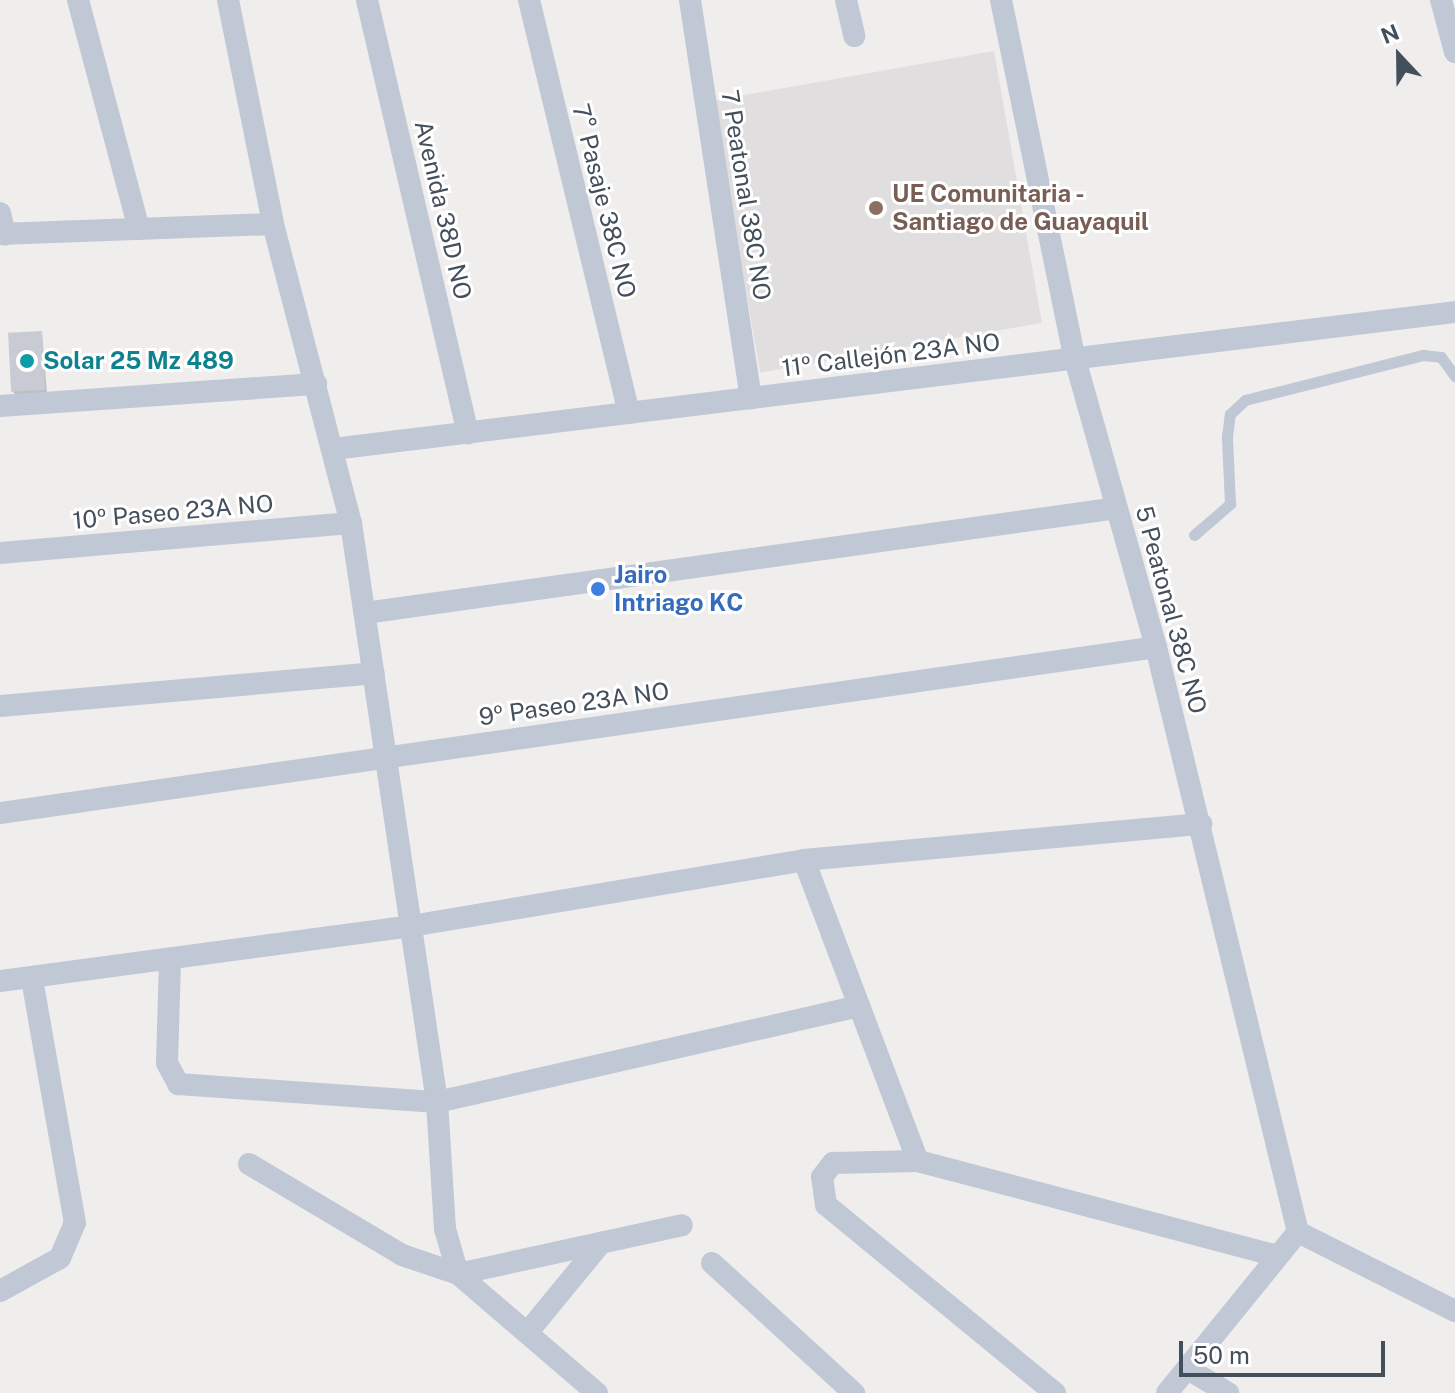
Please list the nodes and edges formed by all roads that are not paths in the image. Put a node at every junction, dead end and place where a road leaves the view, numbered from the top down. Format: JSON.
{"nodes":[{"id":1,"x":78,"y":0,"type":"edge"},
{"id":2,"x":228,"y":0,"type":"edge"},
{"id":3,"x":367,"y":0,"type":"edge"},
{"id":4,"x":529,"y":0,"type":"edge"},
{"id":5,"x":690,"y":0,"type":"edge"},
{"id":6,"x":846,"y":0,"type":"edge"},
{"id":7,"x":1001,"y":0,"type":"edge"},
{"id":8,"x":1441,"y":0,"type":"edge"},
{"id":9,"x":854,"y":36,"type":"dead end"},
{"id":10,"x":1453,"y":38,"type":"edge"},
{"id":11,"x":273,"y":224,"type":"junction"},
{"id":12,"x":2,"y":227,"type":"edge"},
{"id":13,"x":139,"y":229,"type":"junction"},
{"id":14,"x":1455,"y":312,"type":"edge"},
{"id":15,"x":1075,"y":359,"type":"junction"},
{"id":16,"x":1455,"y":376,"type":"edge"},
{"id":17,"x":316,"y":384,"type":"junction"},
{"id":18,"x":751,"y":398,"type":"junction"},
{"id":19,"x":0,"y":406,"type":"edge"},
{"id":20,"x":629,"y":413,"type":"junction"},
{"id":21,"x":468,"y":433,"type":"junction"},
{"id":22,"x":333,"y":449,"type":"junction"},
{"id":23,"x":1117,"y":508,"type":"junction"},
{"id":24,"x":351,"y":523,"type":"junction"},
{"id":25,"x":1194,"y":535,"type":"dead end"},
{"id":26,"x":0,"y":553,"type":"edge"},
{"id":27,"x":365,"y":613,"type":"junction"},
{"id":28,"x":1156,"y":647,"type":"junction"},
{"id":29,"x":374,"y":673,"type":"junction"},
{"id":30,"x":0,"y":706,"type":"edge"},
{"id":31,"x":386,"y":757,"type":"junction"},
{"id":32,"x":0,"y":813,"type":"edge"},
{"id":33,"x":1201,"y":824,"type":"junction"},
{"id":34,"x":804,"y":860,"type":"junction"},
{"id":35,"x":411,"y":926,"type":"junction"},
{"id":36,"x":170,"y":961,"type":"junction"},
{"id":37,"x":32,"y":978,"type":"junction"},
{"id":38,"x":0,"y":981,"type":"edge"},
{"id":39,"x":859,"y":1006,"type":"junction"},
{"id":40,"x":437,"y":1102,"type":"junction"},
{"id":41,"x":918,"y":1161,"type":"junction"},
{"id":42,"x":249,"y":1164,"type":"dead end"},
{"id":43,"x":682,"y":1225,"type":"dead end"},
{"id":44,"x":1298,"y":1232,"type":"junction"},
{"id":45,"x":601,"y":1243,"type":"junction"},
{"id":46,"x":1273,"y":1255,"type":"junction"},
{"id":47,"x":712,"y":1263,"type":"dead end"},
{"id":48,"x":458,"y":1274,"type":"junction"},
{"id":49,"x":0,"y":1291,"type":"edge"},
{"id":50,"x":1455,"y":1311,"type":"edge"},
{"id":51,"x":527,"y":1333,"type":"junction"},
{"id":52,"x":1188,"y":1369,"type":"junction"},
{"id":53,"x":597,"y":1393,"type":"edge"},
{"id":54,"x":854,"y":1393,"type":"edge"},
{"id":55,"x":1055,"y":1393,"type":"edge"},
{"id":56,"x":1167,"y":1393,"type":"edge"},
{"id":57,"x":1228,"y":1393,"type":"edge"}],
"edges":[{"from":1,"to":13,"type":"street"},
{"from":2,"to":11,"type":"street"},
{"from":3,"to":21,"type":"street","name":"Avenida 38D NO"},
{"from":4,"to":20,"type":"street","name":"7° Pasaje 38C NO"},
{"from":5,"to":18,"type":"street","name":"7 Peatonal 38C NO"},
{"from":6,"to":9,"type":"street"},
{"from":7,"to":15,"type":"street","name":"5 Peatonal 38C NO"},
{"from":8,"to":10,"type":"street"},
{"from":11,"to":13,"type":"street"},
{"from":11,"to":17,"type":"street"},
{"from":12,"to":13,"type":"street"},
{"from":14,"to":15,"type":"street","name":"11º Callejón 23A NO"},
{"from":15,"to":18,"type":"street","name":"11º Callejón 23A NO"},
{"from":15,"to":23,"type":"street","name":"5 Peatonal 38C NO"},
{"from":16,"to":25,"type":"lane"},
{"from":17,"to":19,"type":"street"},
{"from":17,"to":22,"type":"street"},
{"from":18,"to":20,"type":"street","name":"11º Callejón 23A NO"},
{"from":20,"to":21,"type":"street","name":"11º Callejón 23A NO"},
{"from":21,"to":22,"type":"street","name":"11º Callejón 23A NO"},
{"from":22,"to":24,"type":"street"},
{"from":23,"to":27,"type":"street"},
{"from":23,"to":28,"type":"street","name":"5 Peatonal 38C NO"},
{"from":24,"to":26,"type":"street","name":"10º Paseo 23A NO"},
{"from":24,"to":27,"type":"street"},
{"from":27,"to":29,"type":"street"},
{"from":28,"to":31,"type":"street","name":"9º Paseo 23A NO"},
{"from":28,"to":33,"type":"street","name":"5 Peatonal 38C NO"},
{"from":29,"to":30,"type":"street"},
{"from":29,"to":31,"type":"street"},
{"from":31,"to":32,"type":"street","name":"9º Paseo 23A NO"},
{"from":31,"to":35,"type":"street"},
{"from":33,"to":34,"type":"street"},
{"from":33,"to":44,"type":"street","name":"5 Peatonal 38C NO"},
{"from":34,"to":35,"type":"street"},
{"from":34,"to":39,"type":"street"},
{"from":35,"to":36,"type":"street"},
{"from":35,"to":40,"type":"street"},
{"from":36,"to":37,"type":"street"},
{"from":36,"to":40,"type":"street"},
{"from":37,"to":38,"type":"street"},
{"from":37,"to":49,"type":"street"},
{"from":39,"to":40,"type":"street"},
{"from":39,"to":41,"type":"street"},
{"from":40,"to":48,"type":"street"},
{"from":41,"to":46,"type":"street"},
{"from":41,"to":55,"type":"street"},
{"from":42,"to":48,"type":"street"},
{"from":43,"to":45,"type":"street"},
{"from":44,"to":46,"type":"street"},
{"from":44,"to":50,"type":"street"},
{"from":45,"to":48,"type":"street"},
{"from":45,"to":51,"type":"street"},
{"from":46,"to":52,"type":"street"},
{"from":47,"to":54,"type":"street"},
{"from":48,"to":51,"type":"street"},
{"from":51,"to":53,"type":"street"},
{"from":52,"to":56,"type":"street"},
{"from":52,"to":57,"type":"street"}]}
